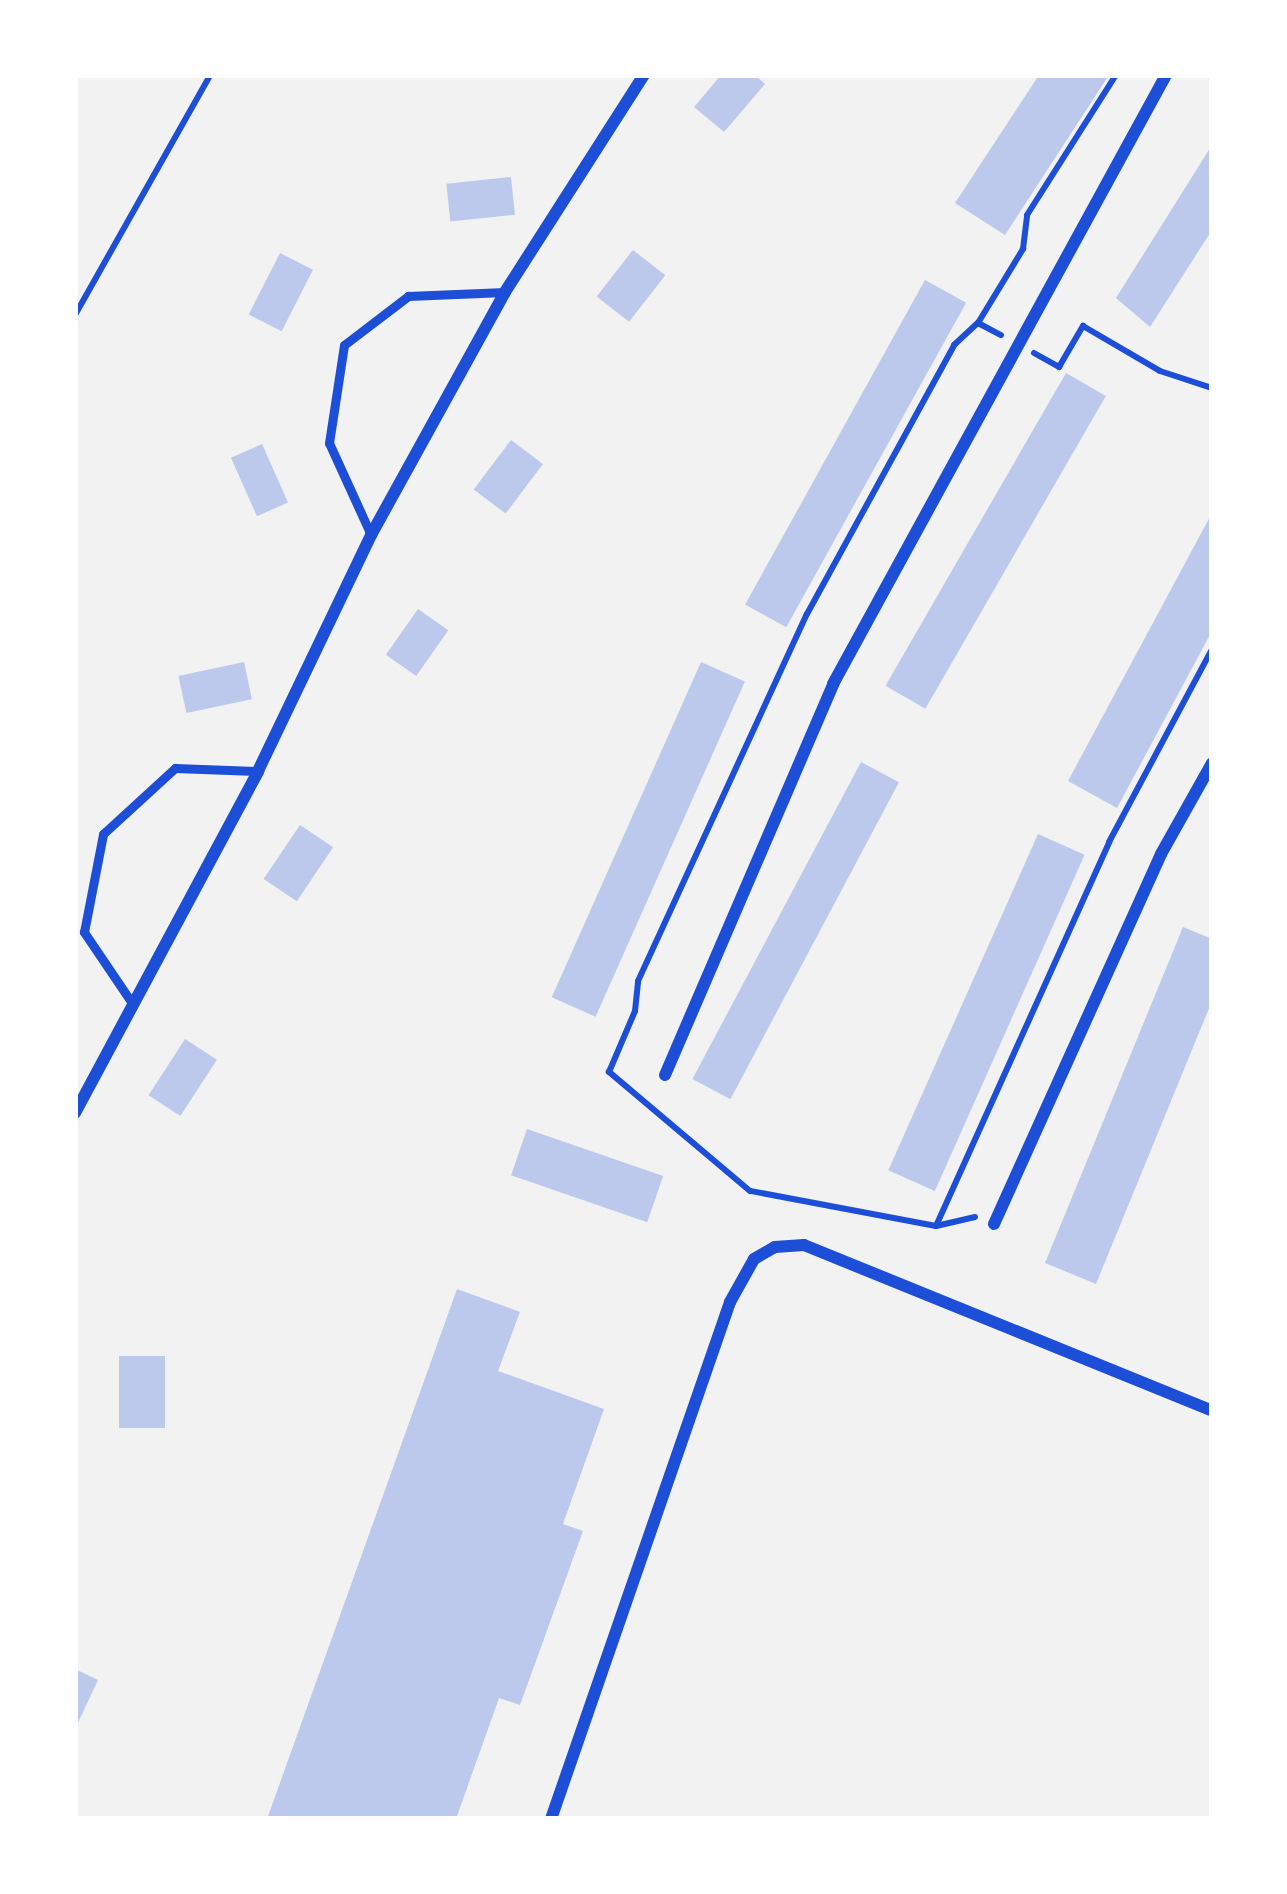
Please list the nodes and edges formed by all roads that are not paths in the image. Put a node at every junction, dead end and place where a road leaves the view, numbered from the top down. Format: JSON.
{"nodes":[{"id":1,"x":644,"y":75,"type":"edge"},
{"id":2,"x":1166,"y":75,"type":"edge"},
{"id":3,"x":505,"y":292,"type":"junction"},
{"id":4,"x":371,"y":535,"type":"junction"},
{"id":5,"x":1212,"y":763,"type":"edge"},
{"id":6,"x":258,"y":770,"type":"junction"},
{"id":7,"x":133,"y":1003,"type":"junction"},
{"id":8,"x":665,"y":1075,"type":"dead end"},
{"id":9,"x":75,"y":1113,"type":"edge"},
{"id":10,"x":995,"y":1218,"type":"road end"},
{"id":11,"x":1212,"y":1411,"type":"edge"},
{"id":12,"x":551,"y":1819,"type":"edge"}],
"edges":[{"from":1,"to":3,"type":"street"},
{"from":2,"to":8,"type":"street"},
{"from":3,"to":4,"type":"street"},
{"from":3,"to":4,"type":"lane"},
{"from":4,"to":6,"type":"street"},
{"from":5,"to":10,"type":"street"},
{"from":6,"to":7,"type":"street"},
{"from":6,"to":7,"type":"lane"},
{"from":7,"to":9,"type":"street"},
{"from":11,"to":12,"type":"street"}]}
